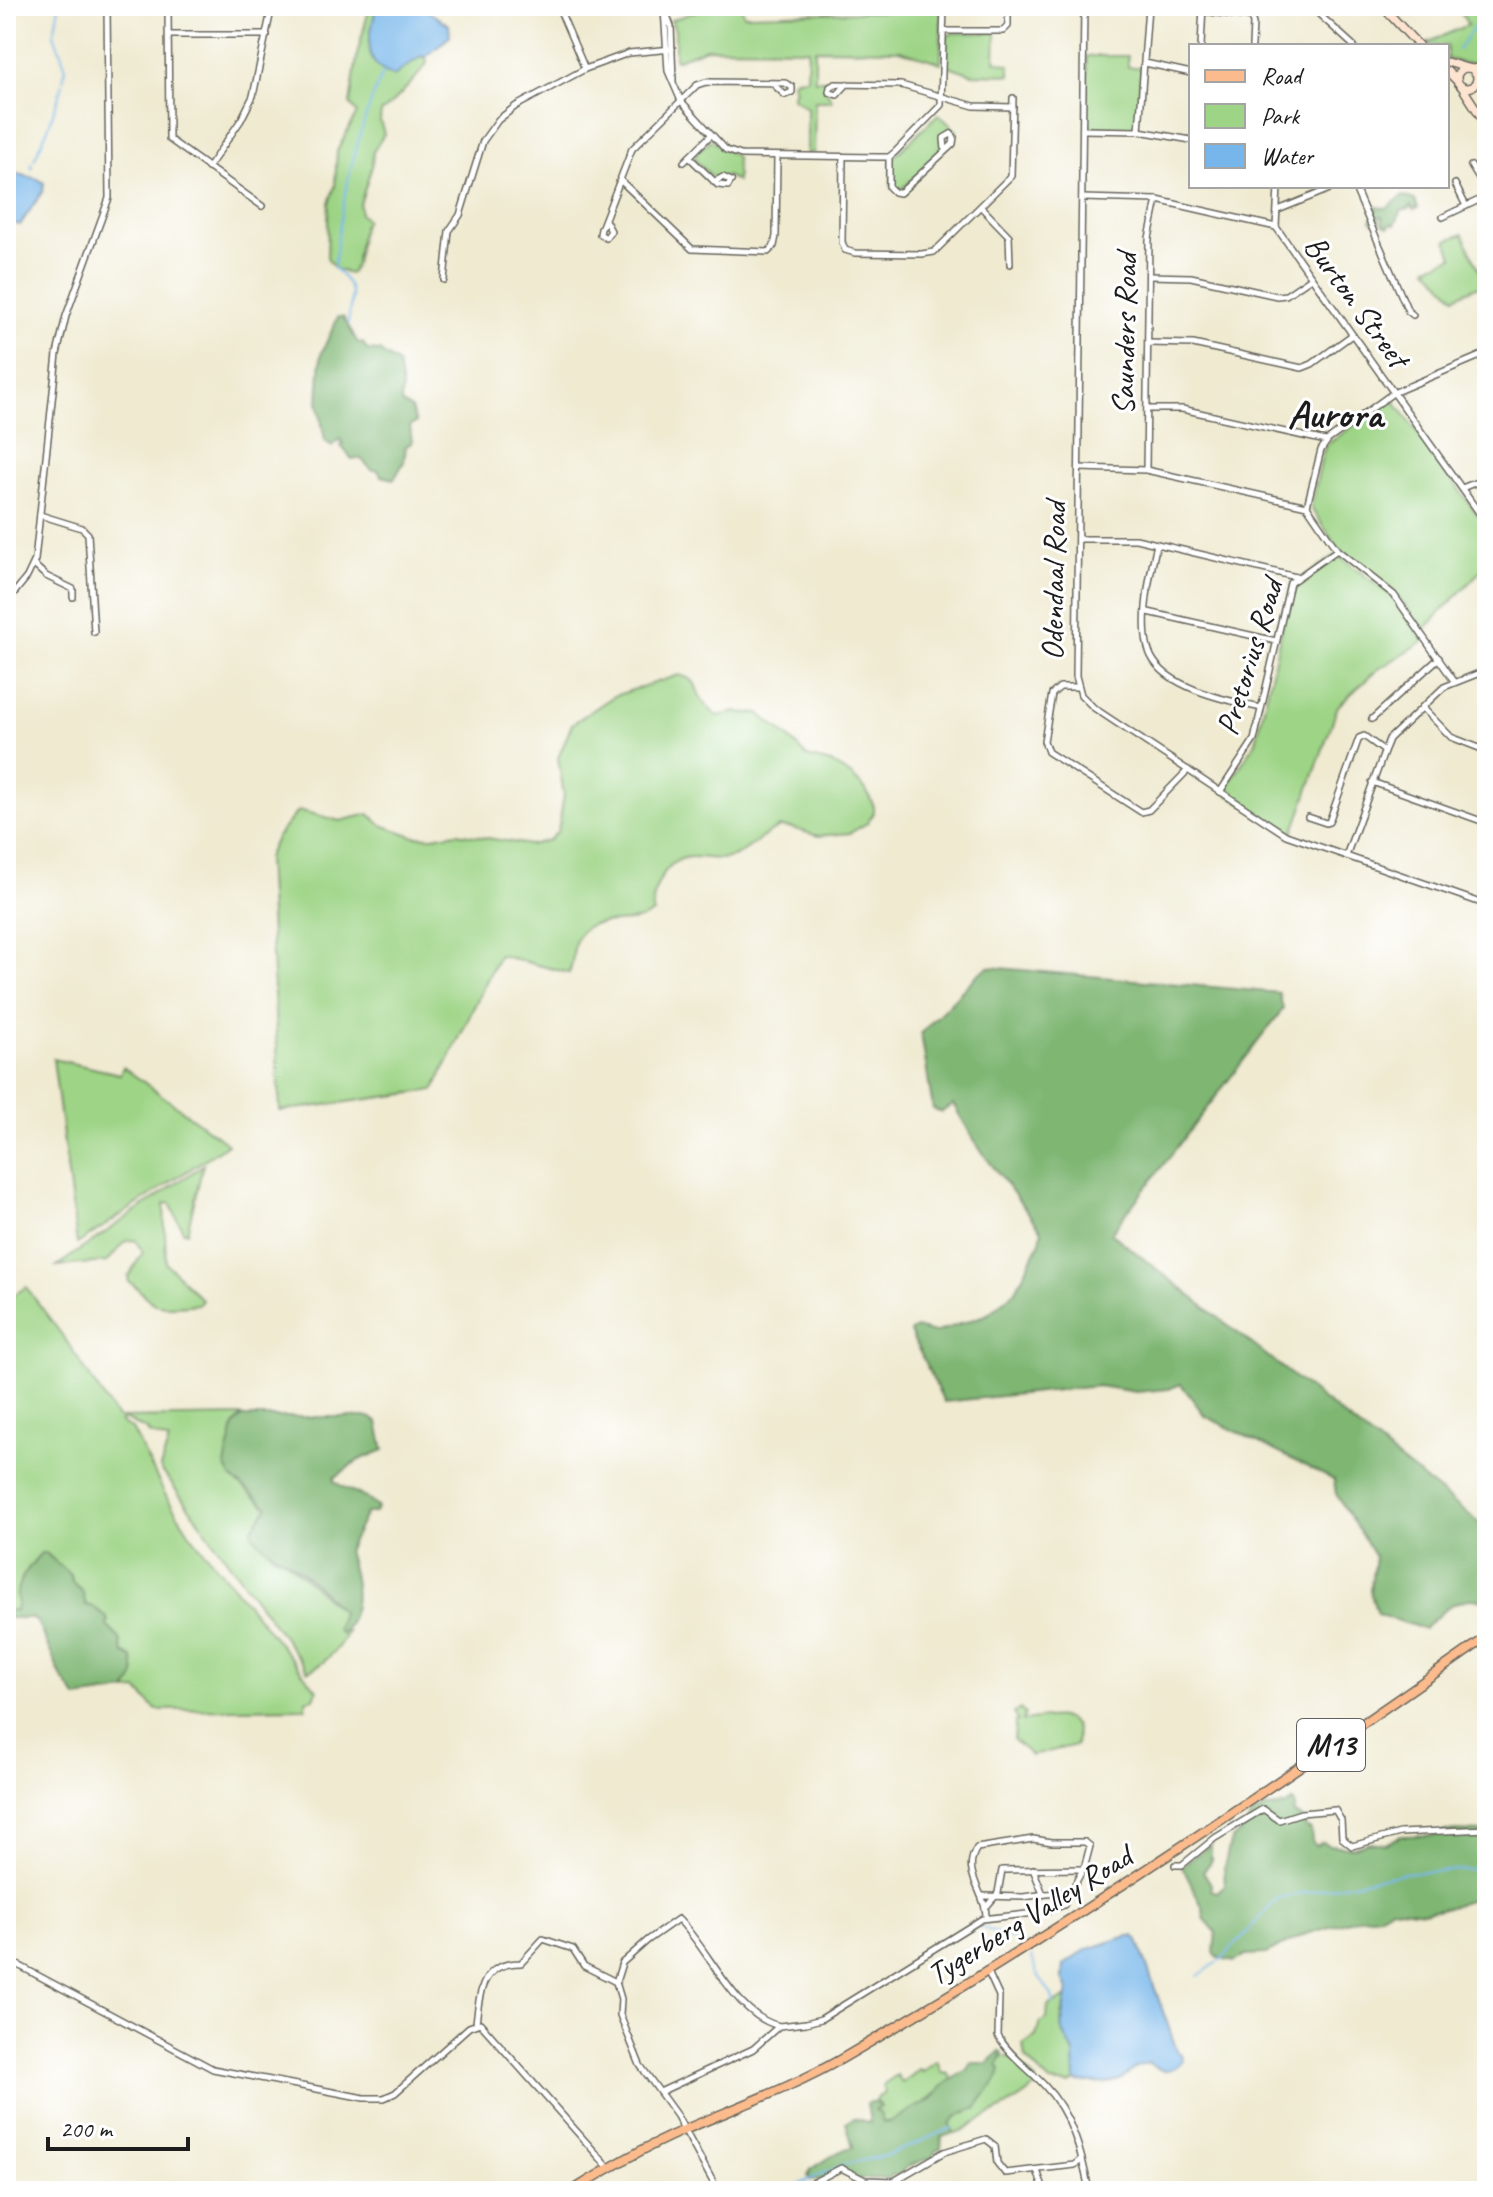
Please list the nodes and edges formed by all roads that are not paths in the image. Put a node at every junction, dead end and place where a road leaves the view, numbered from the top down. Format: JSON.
{"nodes":[{"id":1,"x":107,"y":6,"type":"edge"},
{"id":2,"x":168,"y":6,"type":"edge"},
{"id":3,"x":272,"y":6,"type":"edge"},
{"id":4,"x":558,"y":6,"type":"edge"},
{"id":5,"x":944,"y":6,"type":"edge"},
{"id":6,"x":1008,"y":6,"type":"edge"},
{"id":7,"x":1084,"y":6,"type":"edge"},
{"id":8,"x":1148,"y":6,"type":"edge"},
{"id":9,"x":1310,"y":6,"type":"edge"},
{"id":10,"x":1382,"y":6,"type":"edge"},
{"id":11,"x":664,"y":8,"type":"edge"},
{"id":12,"x":1203,"y":8,"type":"edge"},
{"id":13,"x":944,"y":31,"type":"junction"},
{"id":14,"x":169,"y":35,"type":"junction"},
{"id":15,"x":267,"y":35,"type":"junction"},
{"id":16,"x":1201,"y":44,"type":"edge"},
{"id":17,"x":1252,"y":44,"type":"edge"},
{"id":18,"x":1352,"y":44,"type":"edge"},
{"id":19,"x":1417,"y":44,"type":"edge"},
{"id":20,"x":669,"y":49,"type":"junction"},
{"id":21,"x":1145,"y":63,"type":"junction"},
{"id":22,"x":1449,"y":63,"type":"edge"},
{"id":23,"x":1487,"y":67,"type":"edge"},
{"id":24,"x":585,"y":69,"type":"junction"},
{"id":25,"x":1470,"y":69,"type":"junction"},
{"id":26,"x":1189,"y":73,"type":"edge"},
{"id":27,"x":1449,"y":73,"type":"edge"},
{"id":28,"x":1487,"y":74,"type":"edge"},
{"id":29,"x":773,"y":84,"type":"dead end"},
{"id":30,"x":847,"y":84,"type":"dead end"},
{"id":31,"x":1460,"y":84,"type":"junction"},
{"id":32,"x":1475,"y":84,"type":"junction"},
{"id":33,"x":943,"y":97,"type":"junction"},
{"id":34,"x":1013,"y":98,"type":"dead end"},
{"id":35,"x":681,"y":101,"type":"junction"},
{"id":36,"x":1013,"y":107,"type":"junction"},
{"id":37,"x":1477,"y":109,"type":"junction"},
{"id":38,"x":1487,"y":126,"type":"edge"},
{"id":39,"x":1083,"y":130,"type":"junction"},
{"id":40,"x":1139,"y":131,"type":"junction"},
{"id":41,"x":711,"y":135,"type":"junction"},
{"id":42,"x":1189,"y":140,"type":"edge"},
{"id":43,"x":945,"y":151,"type":"dead end"},
{"id":44,"x":777,"y":156,"type":"junction"},
{"id":45,"x":843,"y":157,"type":"junction"},
{"id":46,"x":889,"y":157,"type":"junction"},
{"id":47,"x":1471,"y":166,"type":"dead end"},
{"id":48,"x":208,"y":168,"type":"junction"},
{"id":49,"x":620,"y":180,"type":"junction"},
{"id":50,"x":714,"y":182,"type":"dead end"},
{"id":51,"x":1455,"y":184,"type":"dead end"},
{"id":52,"x":1278,"y":188,"type":"edge"},
{"id":53,"x":1332,"y":188,"type":"edge"},
{"id":54,"x":1355,"y":188,"type":"edge"},
{"id":55,"x":1487,"y":192,"type":"edge"},
{"id":56,"x":1082,"y":198,"type":"junction"},
{"id":57,"x":1157,"y":200,"type":"junction"},
{"id":58,"x":1487,"y":200,"type":"edge"},
{"id":59,"x":262,"y":206,"type":"dead end"},
{"id":60,"x":1466,"y":206,"type":"junction"},
{"id":61,"x":981,"y":207,"type":"junction"},
{"id":62,"x":1278,"y":210,"type":"junction"},
{"id":63,"x":1443,"y":217,"type":"dead end"},
{"id":64,"x":605,"y":220,"type":"dead end"},
{"id":65,"x":1276,"y":227,"type":"junction"},
{"id":66,"x":1010,"y":264,"type":"dead end"},
{"id":67,"x":1149,"y":276,"type":"junction"},
{"id":68,"x":1311,"y":278,"type":"junction"},
{"id":69,"x":444,"y":280,"type":"dead end"},
{"id":70,"x":1413,"y":315,"type":"dead end"},
{"id":71,"x":1352,"y":335,"type":"junction"},
{"id":72,"x":1148,"y":343,"type":"junction"},
{"id":73,"x":1487,"y":353,"type":"edge"},
{"id":74,"x":1393,"y":393,"type":"junction"},
{"id":75,"x":1147,"y":409,"type":"junction"},
{"id":76,"x":1326,"y":442,"type":"junction"},
{"id":77,"x":1079,"y":468,"type":"junction"},
{"id":78,"x":1146,"y":470,"type":"junction"},
{"id":79,"x":1487,"y":478,"type":"edge"},
{"id":80,"x":1462,"y":488,"type":"junction"},
{"id":81,"x":1307,"y":506,"type":"junction"},
{"id":82,"x":40,"y":515,"type":"junction"},
{"id":83,"x":1487,"y":524,"type":"edge"},
{"id":84,"x":1078,"y":539,"type":"junction"},
{"id":85,"x":1157,"y":544,"type":"junction"},
{"id":86,"x":1337,"y":550,"type":"junction"},
{"id":87,"x":34,"y":564,"type":"junction"},
{"id":88,"x":1296,"y":577,"type":"junction"},
{"id":89,"x":73,"y":597,"type":"dead end"},
{"id":90,"x":6,"y":603,"type":"edge"},
{"id":91,"x":1148,"y":612,"type":"junction"},
{"id":92,"x":94,"y":632,"type":"dead end"},
{"id":93,"x":1276,"y":641,"type":"junction"},
{"id":94,"x":1439,"y":658,"type":"junction"},
{"id":95,"x":1487,"y":670,"type":"edge"},
{"id":96,"x":1454,"y":681,"type":"junction"},
{"id":97,"x":1077,"y":687,"type":"junction"},
{"id":98,"x":1422,"y":707,"type":"junction"},
{"id":99,"x":1261,"y":708,"type":"junction"},
{"id":100,"x":1372,"y":719,"type":"dead end"},
{"id":101,"x":1383,"y":750,"type":"junction"},
{"id":102,"x":1487,"y":751,"type":"edge"},
{"id":103,"x":1188,"y":770,"type":"junction"},
{"id":104,"x":1372,"y":782,"type":"junction"},
{"id":105,"x":1220,"y":792,"type":"junction"},
{"id":106,"x":1308,"y":817,"type":"dead end"},
{"id":107,"x":1487,"y":823,"type":"edge"},
{"id":108,"x":1346,"y":856,"type":"junction"},
{"id":109,"x":1487,"y":905,"type":"edge"},
{"id":110,"x":6,"y":1378,"type":"edge"},
{"id":111,"x":6,"y":1396,"type":"edge"},
{"id":112,"x":1487,"y":1637,"type":"edge"},
{"id":113,"x":1487,"y":1829,"type":"edge"},
{"id":114,"x":1175,"y":1865,"type":"dead end"},
{"id":115,"x":1033,"y":1868,"type":"junction"},
{"id":116,"x":1083,"y":1869,"type":"junction"},
{"id":117,"x":1071,"y":1891,"type":"junction"},
{"id":118,"x":1043,"y":1894,"type":"junction"},
{"id":119,"x":982,"y":1896,"type":"junction"},
{"id":120,"x":995,"y":1898,"type":"junction"},
{"id":121,"x":1064,"y":1905,"type":"junction"},
{"id":122,"x":987,"y":1907,"type":"junction"},
{"id":123,"x":986,"y":1917,"type":"junction"},
{"id":124,"x":1070,"y":1920,"type":"junction"},
{"id":125,"x":6,"y":1962,"type":"edge"},
{"id":126,"x":987,"y":1971,"type":"junction"},
{"id":127,"x":616,"y":1982,"type":"junction"},
{"id":128,"x":762,"y":2021,"type":"junction"},
{"id":129,"x":476,"y":2023,"type":"junction"},
{"id":130,"x":779,"y":2026,"type":"junction"},
{"id":131,"x":765,"y":2037,"type":"junction"},
{"id":132,"x":660,"y":2092,"type":"junction"},
{"id":133,"x":684,"y":2130,"type":"junction"},
{"id":134,"x":1080,"y":2161,"type":"junction"},
{"id":135,"x":609,"y":2168,"type":"junction"},
{"id":136,"x":1037,"y":2170,"type":"junction"},
{"id":137,"x":572,"y":2191,"type":"edge"},
{"id":138,"x":718,"y":2191,"type":"edge"},
{"id":139,"x":797,"y":2191,"type":"edge"},
{"id":140,"x":1044,"y":2191,"type":"edge"},
{"id":141,"x":1089,"y":2191,"type":"edge"}],
"edges":[{"from":1,"to":82,"type":"street"},
{"from":2,"to":14,"type":"street"},
{"from":3,"to":15,"type":"street"},
{"from":4,"to":24,"type":"street"},
{"from":5,"to":13,"type":"street"},
{"from":6,"to":13,"type":"street"},
{"from":7,"to":39,"type":"street","name":"Odendaal Road"},
{"from":8,"to":21,"type":"street"},
{"from":9,"to":18,"type":"street"},
{"from":10,"to":19,"type":"main road"},
{"from":11,"to":20,"type":"street"},
{"from":12,"to":16,"type":"street"},
{"from":12,"to":17,"type":"street"},
{"from":13,"to":33,"type":"street"},
{"from":14,"to":15,"type":"street"},
{"from":14,"to":48,"type":"street"},
{"from":15,"to":48,"type":"street"},
{"from":20,"to":24,"type":"street"},
{"from":20,"to":35,"type":"street"},
{"from":21,"to":26,"type":"street"},
{"from":21,"to":40,"type":"street"},
{"from":22,"to":25,"type":"main road"},
{"from":23,"to":25,"type":"main road"},
{"from":24,"to":69,"type":"street"},
{"from":25,"to":31,"type":"main road"},
{"from":25,"to":32,"type":"main road"},
{"from":27,"to":31,"type":"main road"},
{"from":28,"to":32,"type":"main road"},
{"from":29,"to":35,"type":"street"},
{"from":30,"to":33,"type":"street"},
{"from":31,"to":32,"type":"main road"},
{"from":31,"to":37,"type":"main road"},
{"from":32,"to":37,"type":"main road"},
{"from":33,"to":36,"type":"street"},
{"from":33,"to":46,"type":"street"},
{"from":34,"to":36,"type":"street"},
{"from":35,"to":41,"type":"street"},
{"from":35,"to":49,"type":"street"},
{"from":36,"to":61,"type":"street"},
{"from":37,"to":38,"type":"main road"},
{"from":39,"to":40,"type":"street"},
{"from":39,"to":56,"type":"street","name":"Odendaal Road"},
{"from":40,"to":42,"type":"street"},
{"from":41,"to":44,"type":"street"},
{"from":41,"to":50,"type":"street"},
{"from":43,"to":46,"type":"street"},
{"from":44,"to":45,"type":"street"},
{"from":44,"to":49,"type":"street"},
{"from":45,"to":46,"type":"street"},
{"from":45,"to":61,"type":"street"},
{"from":47,"to":55,"type":"street"},
{"from":48,"to":59,"type":"street"},
{"from":49,"to":64,"type":"street"},
{"from":51,"to":60,"type":"street"},
{"from":52,"to":62,"type":"street"},
{"from":53,"to":62,"type":"street"},
{"from":54,"to":70,"type":"street"},
{"from":56,"to":57,"type":"street","name":"Burton Street"},
{"from":56,"to":77,"type":"street","name":"Odendaal Road"},
{"from":57,"to":65,"type":"street","name":"Burton Street"},
{"from":57,"to":67,"type":"street","name":"Saunders Road"},
{"from":58,"to":60,"type":"street"},
{"from":60,"to":63,"type":"street"},
{"from":61,"to":66,"type":"street"},
{"from":62,"to":65,"type":"street"},
{"from":65,"to":68,"type":"street","name":"Burton Street"},
{"from":67,"to":68,"type":"street"},
{"from":67,"to":72,"type":"street","name":"Saunders Road"},
{"from":68,"to":71,"type":"street","name":"Burton Street"},
{"from":71,"to":72,"type":"street"},
{"from":71,"to":74,"type":"street","name":"Burton Street"},
{"from":72,"to":75,"type":"street","name":"Saunders Road"},
{"from":73,"to":74,"type":"street"},
{"from":74,"to":76,"type":"street"},
{"from":74,"to":80,"type":"street","name":"Burton Street"},
{"from":75,"to":76,"type":"street"},
{"from":75,"to":78,"type":"street","name":"Saunders Road"},
{"from":76,"to":81,"type":"street"},
{"from":77,"to":78,"type":"street"},
{"from":77,"to":84,"type":"street","name":"Odendaal Road"},
{"from":78,"to":81,"type":"street"},
{"from":79,"to":80,"type":"street"},
{"from":80,"to":83,"type":"street","name":"Burton Street"},
{"from":81,"to":86,"type":"street"},
{"from":82,"to":87,"type":"street"},
{"from":82,"to":92,"type":"street"},
{"from":84,"to":85,"type":"street"},
{"from":84,"to":97,"type":"street","name":"Odendaal Road"},
{"from":85,"to":88,"type":"street"},
{"from":85,"to":91,"type":"street"},
{"from":86,"to":88,"type":"street","name":"Pretorius Road"},
{"from":86,"to":94,"type":"street"},
{"from":87,"to":89,"type":"street"},
{"from":87,"to":90,"type":"street"},
{"from":88,"to":93,"type":"street","name":"Pretorius Road"},
{"from":91,"to":93,"type":"street"},
{"from":91,"to":99,"type":"street"},
{"from":93,"to":99,"type":"street","name":"Pretorius Road"},
{"from":94,"to":96,"type":"street"},
{"from":94,"to":100,"type":"street"},
{"from":95,"to":96,"type":"street"},
{"from":96,"to":98,"type":"street"},
{"from":97,"to":103,"type":"street","name":"Odendaal Road"},
{"from":97,"to":103,"type":"street"},
{"from":98,"to":101,"type":"street"},
{"from":98,"to":102,"type":"street"},
{"from":99,"to":105,"type":"street","name":"Pretorius Road"},
{"from":101,"to":104,"type":"street"},
{"from":101,"to":106,"type":"street"},
{"from":103,"to":105,"type":"street","name":"Odendaal Road"},
{"from":104,"to":107,"type":"street"},
{"from":104,"to":108,"type":"street"},
{"from":105,"to":108,"type":"street","name":"Odendaal Road"},
{"from":108,"to":109,"type":"street","name":"Odendaal Road"},
{"from":110,"to":111,"type":"street"},
{"from":112,"to":124,"type":"main road","name":"Tygerberg Valley Road","number":"M13"},
{"from":113,"to":114,"type":"street"},
{"from":115,"to":116,"type":"street"},
{"from":115,"to":118,"type":"street"},
{"from":115,"to":120,"type":"street"},
{"from":116,"to":117,"type":"street"},
{"from":116,"to":119,"type":"street"},
{"from":117,"to":118,"type":"street"},
{"from":117,"to":121,"type":"street"},
{"from":118,"to":120,"type":"street"},
{"from":119,"to":120,"type":"street"},
{"from":119,"to":122,"type":"street"},
{"from":120,"to":122,"type":"street"},
{"from":121,"to":123,"type":"street"},
{"from":121,"to":124,"type":"street"},
{"from":122,"to":123,"type":"street"},
{"from":123,"to":130,"type":"street"},
{"from":124,"to":126,"type":"main road","name":"Tygerberg Valley Road","number":"M13"},
{"from":125,"to":129,"type":"street"},
{"from":126,"to":133,"type":"main road","name":"Tygerberg Valley Road","number":"M13"},
{"from":126,"to":134,"type":"street"},
{"from":127,"to":128,"type":"street"},
{"from":127,"to":129,"type":"street"},
{"from":127,"to":132,"type":"street"},
{"from":128,"to":130,"type":"street"},
{"from":128,"to":131,"type":"street"},
{"from":129,"to":135,"type":"street"},
{"from":130,"to":131,"type":"street"},
{"from":131,"to":132,"type":"street"},
{"from":132,"to":133,"type":"street"},
{"from":133,"to":135,"type":"main road","name":"Tygerberg Valley Road","number":"M13"},
{"from":133,"to":138,"type":"street"},
{"from":134,"to":136,"type":"street"},
{"from":134,"to":141,"type":"street"},
{"from":135,"to":137,"type":"main road","name":"Tygerberg Valley Road","number":"M13"},
{"from":136,"to":139,"type":"street"},
{"from":136,"to":140,"type":"street"}]}
